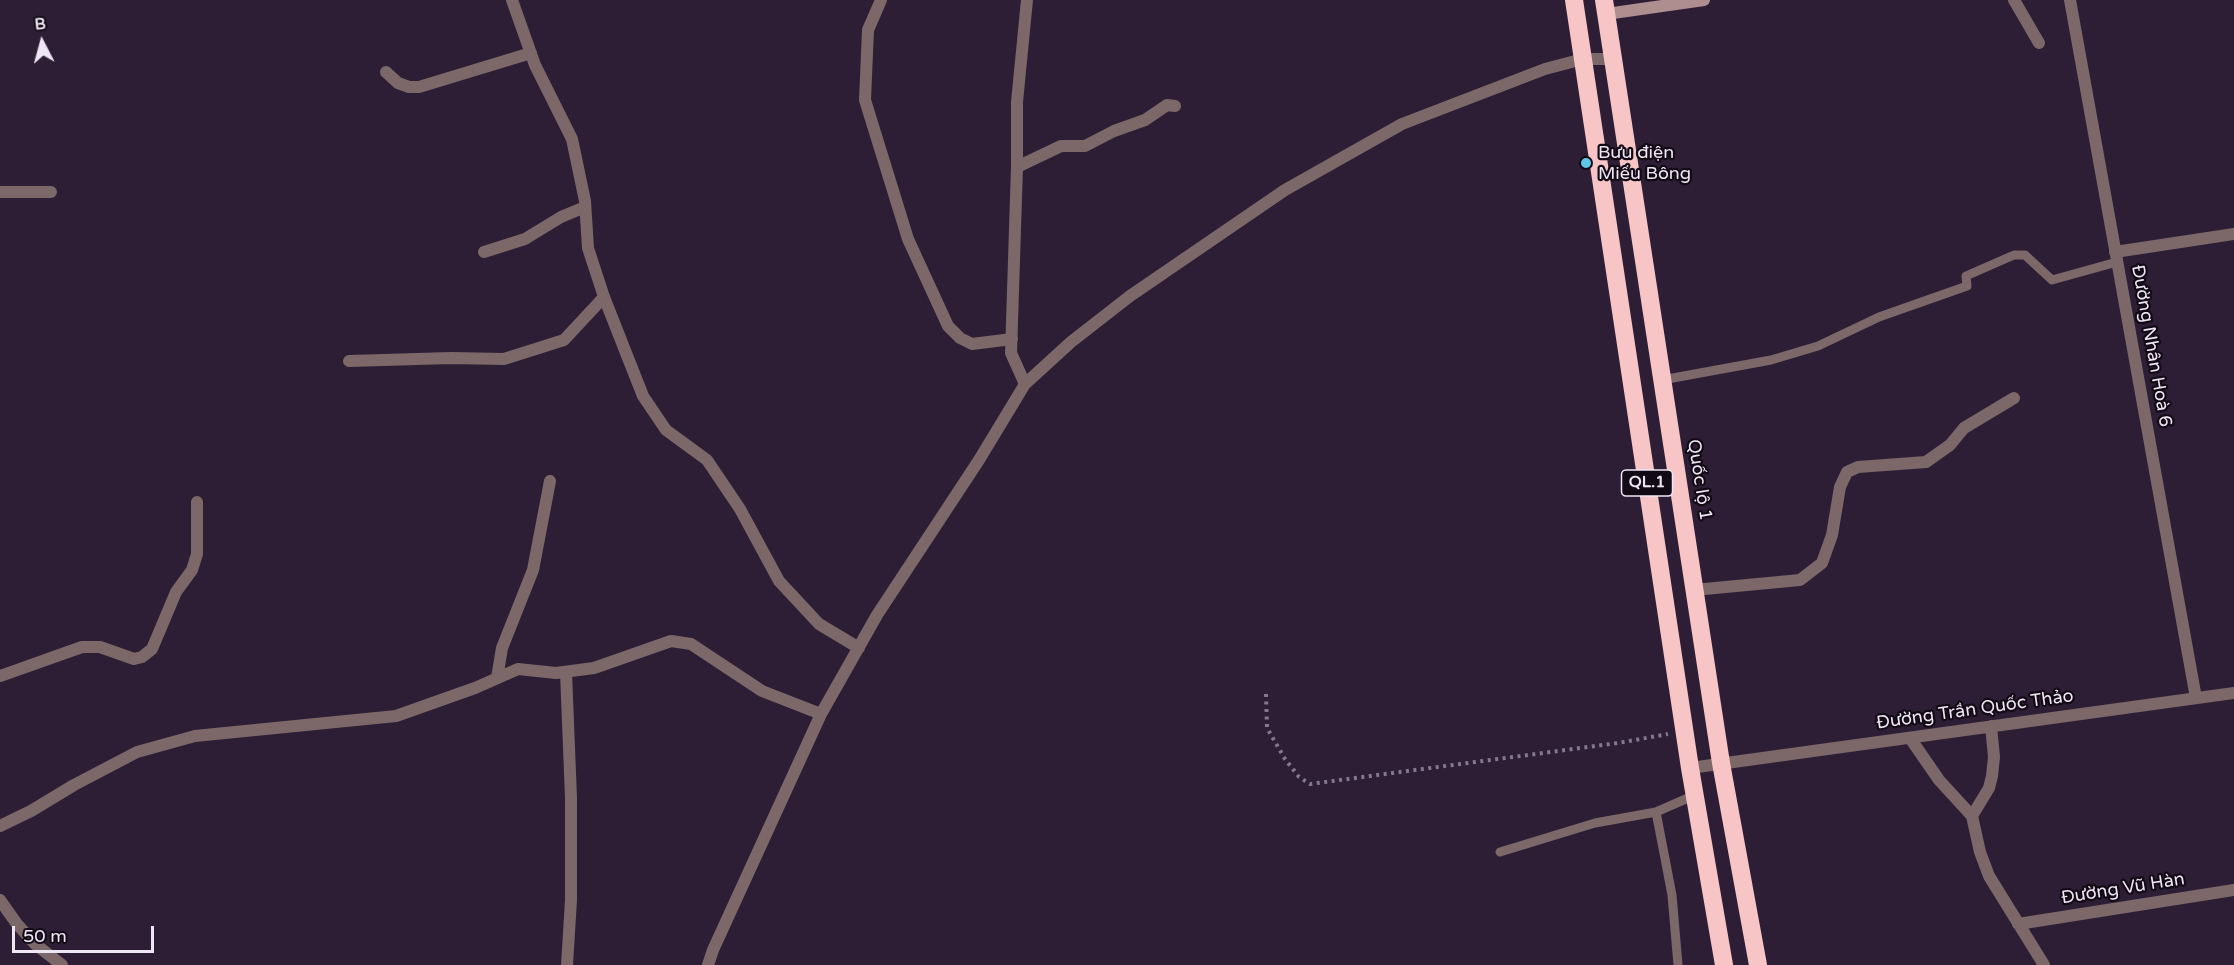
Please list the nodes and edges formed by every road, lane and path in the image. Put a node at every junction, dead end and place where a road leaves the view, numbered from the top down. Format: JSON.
{"nodes":[{"id":1,"x":512,"y":0,"type":"edge"},
{"id":2,"x":881,"y":0,"type":"edge"},
{"id":3,"x":1027,"y":0,"type":"edge"},
{"id":4,"x":1574,"y":0,"type":"edge"},
{"id":5,"x":1704,"y":0,"type":"edge"},
{"id":6,"x":2014,"y":0,"type":"edge"},
{"id":7,"x":2070,"y":0,"type":"edge"},
{"id":8,"x":1605,"y":7,"type":"edge"},
{"id":9,"x":2039,"y":43,"type":"dead end"},
{"id":10,"x":531,"y":53,"type":"junction"},
{"id":11,"x":1583,"y":59,"type":"junction"},
{"id":12,"x":1613,"y":59,"type":"junction"},
{"id":13,"x":386,"y":72,"type":"dead end"},
{"id":14,"x":1175,"y":106,"type":"dead end"},
{"id":15,"x":1017,"y":166,"type":"junction"},
{"id":16,"x":0,"y":192,"type":"edge"},
{"id":17,"x":51,"y":192,"type":"dead end"},
{"id":18,"x":585,"y":207,"type":"junction"},
{"id":19,"x":2234,"y":234,"type":"edge"},
{"id":20,"x":484,"y":252,"type":"dead end"},
{"id":21,"x":2116,"y":257,"type":"junction"},
{"id":22,"x":604,"y":297,"type":"junction"},
{"id":23,"x":1012,"y":339,"type":"junction"},
{"id":24,"x":350,"y":361,"type":"dead end"},
{"id":25,"x":1662,"y":380,"type":"junction"},
{"id":26,"x":1025,"y":384,"type":"junction"},
{"id":27,"x":2014,"y":398,"type":"dead end"},
{"id":28,"x":550,"y":481,"type":"dead end"},
{"id":29,"x":197,"y":502,"type":"dead end"},
{"id":30,"x":1695,"y":590,"type":"junction"},
{"id":31,"x":859,"y":648,"type":"junction"},
{"id":32,"x":566,"y":672,"type":"junction"},
{"id":33,"x":0,"y":676,"type":"edge"},
{"id":34,"x":497,"y":678,"type":"junction"},
{"id":35,"x":2234,"y":693,"type":"edge"},
{"id":36,"x":1266,"y":694,"type":"dead end"},
{"id":37,"x":2196,"y":698,"type":"junction"},
{"id":38,"x":821,"y":714,"type":"junction"},
{"id":39,"x":1991,"y":726,"type":"junction"},
{"id":40,"x":1684,"y":731,"type":"junction"},
{"id":41,"x":1911,"y":738,"type":"junction"},
{"id":42,"x":1721,"y":763,"type":"junction"},
{"id":43,"x":1690,"y":768,"type":"junction"},
{"id":44,"x":1695,"y":795,"type":"junction"},
{"id":45,"x":1656,"y":812,"type":"junction"},
{"id":46,"x":1972,"y":816,"type":"junction"},
{"id":47,"x":0,"y":826,"type":"edge"},
{"id":48,"x":1500,"y":852,"type":"dead end"},
{"id":49,"x":2234,"y":890,"type":"edge"},
{"id":50,"x":0,"y":900,"type":"edge"},
{"id":51,"x":2018,"y":924,"type":"junction"},
{"id":52,"x":62,"y":965,"type":"edge"},
{"id":53,"x":567,"y":965,"type":"edge"},
{"id":54,"x":708,"y":965,"type":"edge"},
{"id":55,"x":1678,"y":965,"type":"edge"},
{"id":56,"x":1724,"y":965,"type":"edge"},
{"id":57,"x":1758,"y":965,"type":"edge"},
{"id":58,"x":2044,"y":965,"type":"edge"}],
"edges":[{"from":1,"to":10,"type":"street"},
{"from":2,"to":23,"type":"street"},
{"from":3,"to":15,"type":"street"},
{"from":4,"to":11,"type":"highway","number":"QL.1"},
{"from":5,"to":8,"type":"street"},
{"from":6,"to":9,"type":"street"},
{"from":7,"to":21,"type":"street","name":"Đường Nhân Hoà 6"},
{"from":8,"to":12,"type":"highway","name":"Quốc lộ 1","number":"QL.1"},
{"from":10,"to":13,"type":"street"},
{"from":10,"to":18,"type":"street"},
{"from":11,"to":12,"type":"street"},
{"from":11,"to":26,"type":"street"},
{"from":11,"to":40,"type":"highway","number":"QL.1"},
{"from":12,"to":25,"type":"highway","name":"Quốc lộ 1","number":"QL.1"},
{"from":14,"to":15,"type":"street"},
{"from":15,"to":23,"type":"street"},
{"from":16,"to":17,"type":"street"},
{"from":18,"to":20,"type":"street"},
{"from":18,"to":22,"type":"street"},
{"from":19,"to":21,"type":"street"},
{"from":21,"to":25,"type":"lane"},
{"from":21,"to":37,"type":"street","name":"Đường Nhân Hoà 6"},
{"from":22,"to":24,"type":"street"},
{"from":22,"to":31,"type":"street"},
{"from":23,"to":26,"type":"street"},
{"from":25,"to":30,"type":"highway","name":"Quốc lộ 1","number":"QL.1"},
{"from":26,"to":31,"type":"street"},
{"from":27,"to":30,"type":"street"},
{"from":28,"to":34,"type":"street"},
{"from":29,"to":33,"type":"street"},
{"from":30,"to":42,"type":"highway","name":"Quốc lộ 1","number":"QL.1"},
{"from":31,"to":38,"type":"street"},
{"from":32,"to":34,"type":"street"},
{"from":32,"to":38,"type":"street"},
{"from":32,"to":53,"type":"street"},
{"from":34,"to":47,"type":"street"},
{"from":35,"to":37,"type":"street","name":"Đường Trần Quốc Thảo"},
{"from":36,"to":40,"type":"path"},
{"from":37,"to":39,"type":"street","name":"Đường Trần Quốc Thảo"},
{"from":38,"to":54,"type":"street"},
{"from":39,"to":41,"type":"street","name":"Đường Trần Quốc Thảo"},
{"from":39,"to":46,"type":"street"},
{"from":40,"to":43,"type":"highway","number":"QL.1"},
{"from":41,"to":42,"type":"street","name":"Đường Trần Quốc Thảo"},
{"from":41,"to":46,"type":"street"},
{"from":42,"to":43,"type":"street","name":"Đường Trần Quốc Thảo"},
{"from":42,"to":57,"type":"highway","name":"Quốc lộ 1","number":"QL.1"},
{"from":43,"to":44,"type":"highway","number":"QL.1"},
{"from":44,"to":45,"type":"lane"},
{"from":44,"to":56,"type":"highway","number":"QL.1"},
{"from":45,"to":48,"type":"lane"},
{"from":45,"to":55,"type":"lane"},
{"from":46,"to":51,"type":"street"},
{"from":49,"to":51,"type":"street","name":"Đường Vũ Hàn"},
{"from":50,"to":52,"type":"street"},
{"from":51,"to":58,"type":"street"}]}
